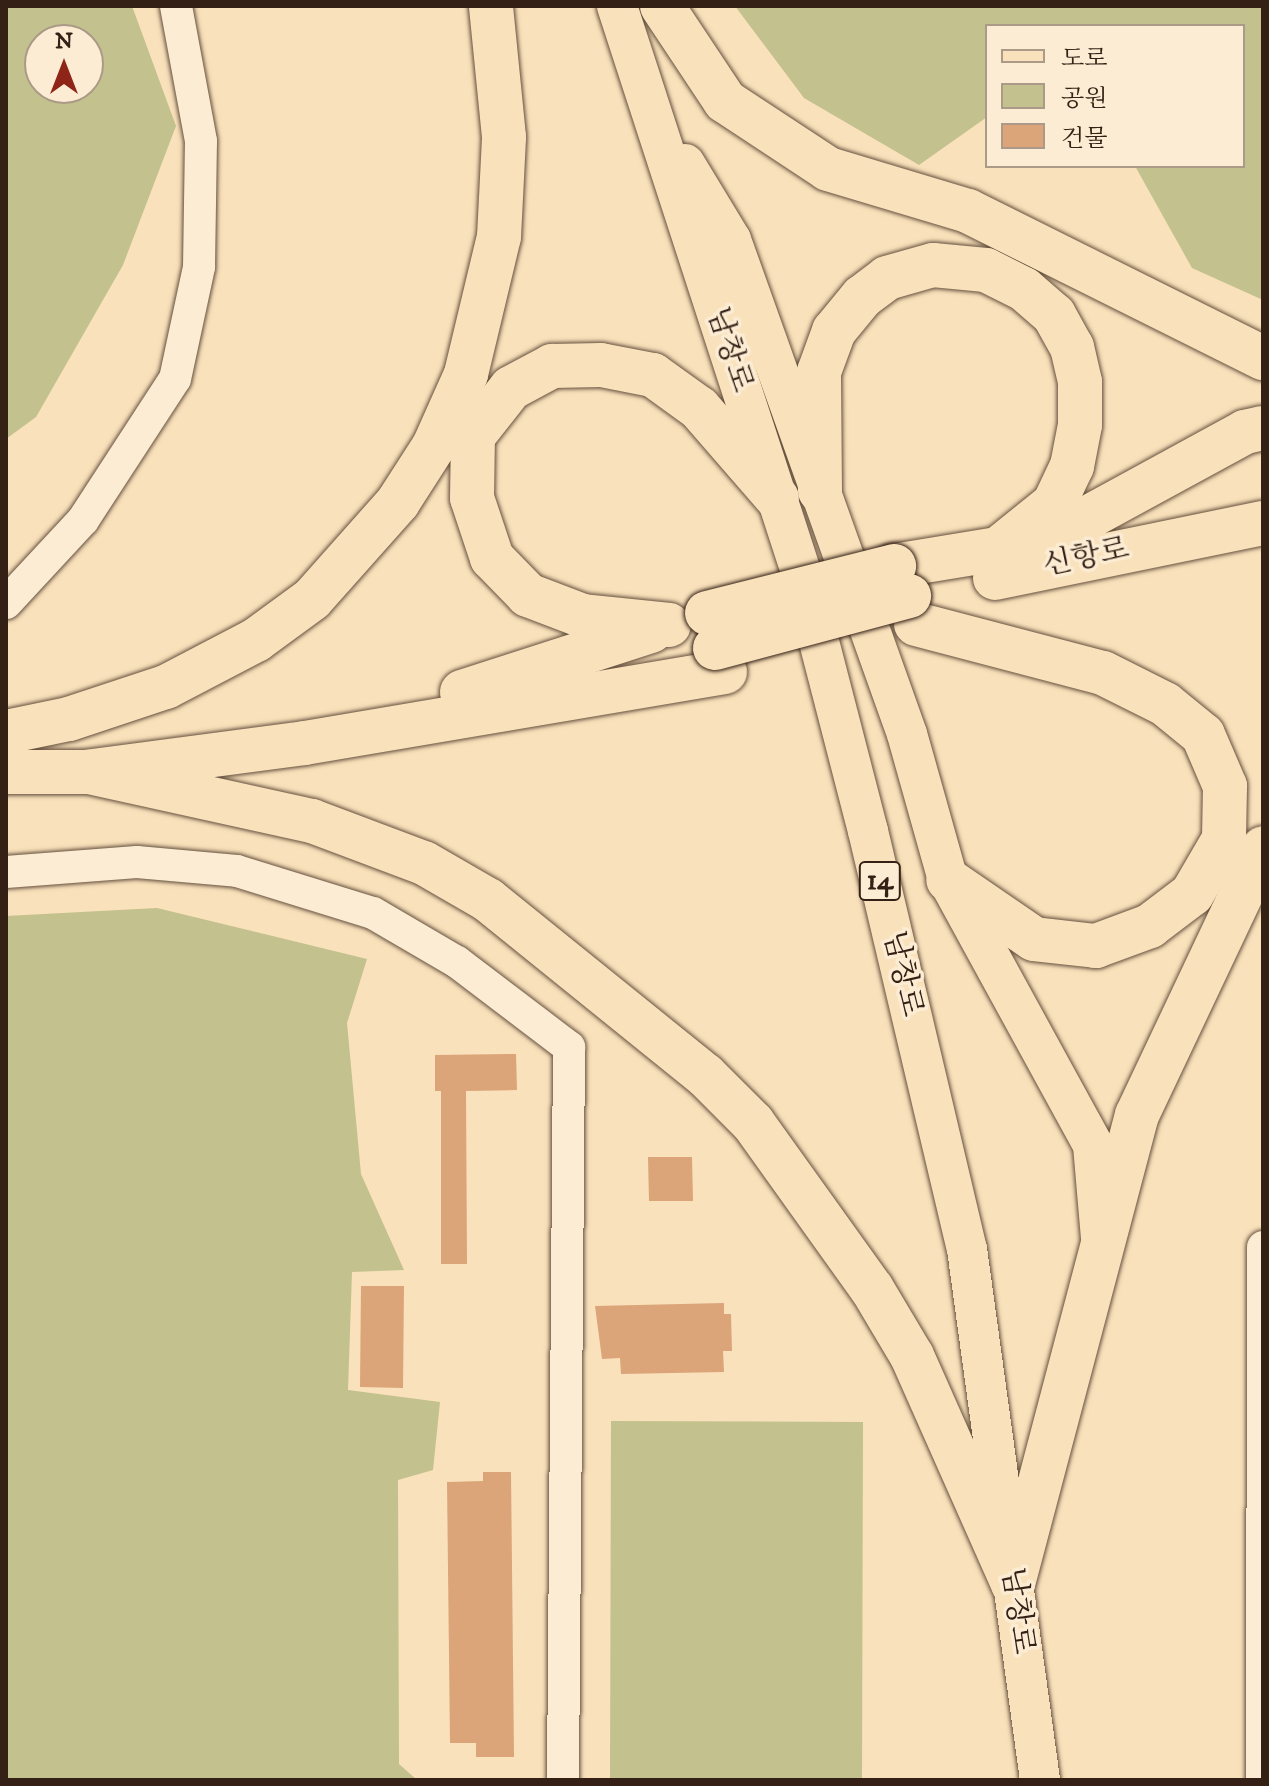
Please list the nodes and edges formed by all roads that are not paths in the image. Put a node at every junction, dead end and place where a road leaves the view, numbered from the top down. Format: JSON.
{"nodes":[{"id":1,"x":176,"y":6,"type":"edge"},
{"id":2,"x":491,"y":6,"type":"edge"},
{"id":3,"x":617,"y":6,"type":"edge"},
{"id":4,"x":662,"y":6,"type":"edge"},
{"id":5,"x":648,"y":103,"type":"junction"},
{"id":6,"x":1263,"y":358,"type":"edge"},
{"id":7,"x":1263,"y":428,"type":"edge"},
{"id":8,"x":820,"y":491,"type":"junction"},
{"id":9,"x":777,"y":498,"type":"junction"},
{"id":10,"x":1263,"y":523,"type":"edge"},
{"id":11,"x":998,"y":549,"type":"junction"},
{"id":12,"x":1263,"y":549,"type":"edge"},
{"id":13,"x":906,"y":596,"type":"junction"},
{"id":14,"x":6,"y":603,"type":"edge"},
{"id":15,"x":704,"y":639,"type":"junction"},
{"id":16,"x":6,"y":732,"type":"edge"},
{"id":17,"x":6,"y":745,"type":"edge"},
{"id":18,"x":6,"y":772,"type":"edge"},
{"id":19,"x":89,"y":772,"type":"junction"},
{"id":20,"x":1263,"y":848,"type":"edge"},
{"id":21,"x":6,"y":872,"type":"edge"},
{"id":22,"x":948,"y":880,"type":"junction"},
{"id":23,"x":1102,"y":1247,"type":"junction"},
{"id":24,"x":1262,"y":1251,"type":"edge"},
{"id":25,"x":1013,"y":1584,"type":"junction"},
{"id":26,"x":563,"y":1780,"type":"edge"},
{"id":27,"x":1040,"y":1780,"type":"edge"},
{"id":28,"x":1262,"y":1780,"type":"edge"}],
"edges":[{"from":1,"to":14,"type":"street"},
{"from":2,"to":16,"type":"highway"},
{"from":3,"to":5,"type":"main road","name":"남창로","number":"14"},
{"from":4,"to":6,"type":"highway"},
{"from":5,"to":8,"type":"main road"},
{"from":5,"to":9,"type":"main road","name":"남창로","number":"14"},
{"from":7,"to":11,"type":"highway"},
{"from":8,"to":11,"type":"highway"},
{"from":8,"to":22,"type":"main road"},
{"from":9,"to":15,"type":"highway"},
{"from":9,"to":25,"type":"main road","name":"남창로","number":"14"},
{"from":10,"to":13,"type":"highway","name":"신항로"},
{"from":11,"to":13,"type":"highway"},
{"from":12,"to":13,"type":"highway","name":"신항로"},
{"from":13,"to":15,"type":"highway","bridge":true},
{"from":13,"to":22,"type":"highway"},
{"from":15,"to":17,"type":"highway"},
{"from":15,"to":19,"type":"highway"},
{"from":18,"to":19,"type":"highway"},
{"from":19,"to":25,"type":"highway"},
{"from":20,"to":23,"type":"highway"},
{"from":21,"to":26,"type":"street"},
{"from":22,"to":23,"type":"main road"},
{"from":23,"to":25,"type":"highway"},
{"from":24,"to":28,"type":"street"},
{"from":25,"to":27,"type":"main road","name":"남창로","number":"14"}]}
